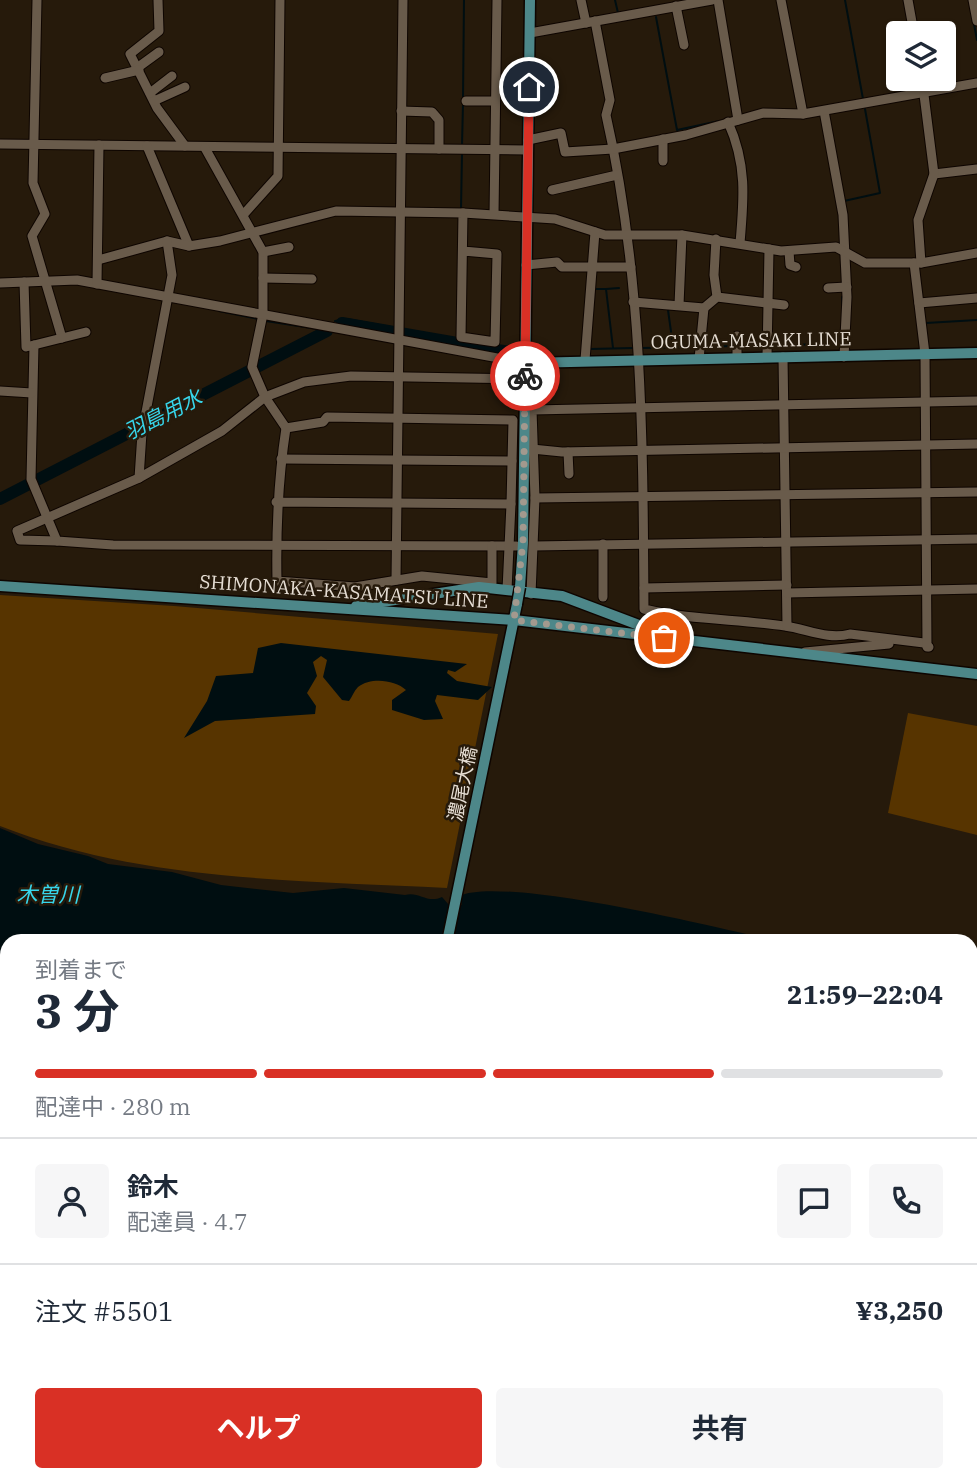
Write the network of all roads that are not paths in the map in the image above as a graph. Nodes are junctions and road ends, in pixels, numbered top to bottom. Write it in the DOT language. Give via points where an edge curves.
graph roads {
  1 [pos="37,0"];
  2 [pos="158,0"];
  3 [pos="280,0"];
  4 [pos="402,0"];
  5 [pos="497,0"];
  6 [pos="530,0"];
  7 [pos="581,0"];
  8 [pos="712,0"];
  9 [pos="718,0"];
  10 [pos="781,0"];
  11 [pos="908,0"];
  12 [pos="973,0"];
  13 [pos="659,5"];
  14 [pos="676,6"];
  15 [pos="912,21"];
  16 [pos="977,21"];
  17 [pos="590,22"];
  18 [pos="530,33"];
  19 [pos="684,45"];
  20 [pos="159,52"];
  21 [pos="138,69"];
  22 [pos="172,76"];
  23 [pos="105,78"];
  24 [pos="977,83"];
  25 [pos="185,87"];
  26 [pos="924,92"];
  27 [pos="152,97"];
  28 [pos="466,101"];
  29 [pos="495,101"];
  30 [pos="401,111"];
  31 [pos="824,111"];
  32 [pos="803,114"];
  33 [pos="733,121"];
  34 [pos="663,139"];
  35 [pos="0,144"];
  36 [pos="35,144"];
  37 [pos="99,145"];
  38 [pos="528,145"];
  39 [pos="147,146"];
  40 [pos="185,146"];
  41 [pos="205,148"];
  42 [pos="278,148"];
  43 [pos="401,149"];
  44 [pos="439,149"];
  45 [pos="613,149"];
  46 [pos="495,150"];
  47 [pos="663,161"];
  48 [pos="977,169"];
  49 [pos="934,174"];
  50 [pos="617,175"];
  51 [pos="551,190"];
  52 [pos="399,211"];
  53 [pos="463,213"];
  54 [pos="244,214"];
  55 [pos="494,214"];
  56 [pos="527,218"];
  57 [pos="595,232"];
  58 [pos="253,233"];
  59 [pos="626,235"];
  60 [pos="681,236"];
  61 [pos="716,239"];
  62 [pos="167,241"];
  63 [pos="740,243"];
  64 [pos="189,246"];
  65 [pos="289,247"];
  66 [pos="769,249"];
  67 [pos="845,250"];
  68 [pos="463,251"];
  69 [pos="789,251"];
  70 [pos="263,252"];
  71 [pos="977,253"];
  72 [pos="98,260"];
  73 [pos="918,263"];
  74 [pos="526,265"];
  75 [pos="594,267"];
  76 [pos="631,267"];
  77 [pos="796,267"];
  78 [pos="263,278"];
  79 [pos="312,279"];
  80 [pos="46,280"];
  81 [pos="24,282"];
  82 [pos="0,283"];
  83 [pos="97,284"];
  84 [pos="847,287"];
  85 [pos="828,288"];
  86 [pos="168,297"];
  87 [pos="717,297"];
  88 [pos="977,298"];
  89 [pos="633,302"];
  90 [pos="769,302"];
  91 [pos="919,303"];
  92 [pos="784,304"];
  93 [pos="680,305"];
  94 [pos="704,308"];
  95 [pos="263,314"];
  96 [pos="86,332"];
  97 [pos="399,334"];
  98 [pos="737,336"];
  99 [pos="62,338"];
  100 [pos="495,344"];
  101 [pos="34,345"];
  102 [pos="977,353"];
  103 [pos="925,354"];
  104 [pos="494,357"];
  105 [pos="768,357"];
  106 [pos="783,357"];
  107 [pos="844,357"];
  108 [pos="737,358"];
  109 [pos="639,359"];
  110 [pos="699,359"];
  111 [pos="585,360"];
  112 [pos="525,363"];
  113 [pos="398,377"];
  114 [pos="525,379"];
  115 [pos="0,391"];
  116 [pos="32,393"];
  117 [pos="265,397"];
  118 [pos="977,401"];
  119 [pos="925,402"];
  120 [pos="784,405"];
  121 [pos="640,408"];
  122 [pos="529,409"];
  123 [pos="398,418"];
  124 [pos="513,420"];
  125 [pos="286,428"];
  126 [pos="977,444"];
  127 [pos="926,445"];
  128 [pos="785,448"];
  129 [pos="532,449"];
  130 [pos="641,451"];
  131 [pos="568,452"];
  132 [pos="281,459"];
  133 [pos="396,459"];
  134 [pos="512,461"];
  135 [pos="569,474"];
  136 [pos="139,478"];
  137 [pos="927,492"];
  138 [pos="977,492"];
  139 [pos="785,495"];
  140 [pos="535,498"];
  141 [pos="642,498"];
  142 [pos="276,502"];
  143 [pos="395,503"];
  144 [pos="510,504"];
  145 [pos="47,518"];
  146 [pos="977,538"];
  147 [pos="928,540"];
  148 [pos="57,541"];
  149 [pos="786,543"];
  150 [pos="276,544"];
  151 [pos="603,544"];
  152 [pos="643,544"];
  153 [pos="395,545"];
  154 [pos="492,546"];
  155 [pos="512,546"];
  156 [pos="534,546"];
  157 [pos="396,580"];
  158 [pos="0,586"];
  159 [pos="644,588"];
  160 [pos="787,589"];
  161 [pos="977,589"];
  162 [pos="507,590"];
  163 [pos="928,590"];
  164 [pos="531,594"];
  165 [pos="603,597"];
  166 [pos="336,610"];
  167 [pos="514,620"];
  168 [pos="787,626"];
  169 [pos="687,640"];
  170 [pos="929,647"];
  171 [pos="793,654"];
  172 [pos="977,674"];
  173 [pos="449,934"];
  1 -- 36 [label="street"];
  2 -- 21 [label="street" via="159,31 130,54"];
  3 -- 42 [label="street"];
  4 -- 30 [label="street"];
  5 -- 29 [label="street"];
  6 -- 18 [label="main road, 濃尾大橋"];
  7 -- 17 [label="street"];
  8 -- 14 [label="street"];
  9 -- 33 [label="street"];
  10 -- 32 [label="street"];
  11 -- 15 [label="street"];
  12 -- 16 [label="street"];
  13 -- 14 [label="street"];
  13 -- 17 [label="street"];
  14 -- 19 [label="street"];
  17 -- 18 [label="street"];
  17 -- 45 [label="street" via="610,100 606,115"];
  18 -- 38 [label="main road, 濃尾大橋"];
  20 -- 21 [label="street"];
  21 -- 23 [label="street"];
  21 -- 27 [label="street"];
  22 -- 27 [label="street"];
  24 -- 26 [label="street"];
  25 -- 27 [label="street"];
  26 -- 31 [label="street"];
  26 -- 49 [label="street"];
  27 -- 40 [label="street"];
  28 -- 29 [label="street"];
  29 -- 46 [label="street"];
  30 -- 43 [label="street"];
  30 -- 44 [label="street" via="432,112 439,120"];
  31 -- 32 [label="street"];
  31 -- 67 [label="street"];
  32 -- 33 [label="street" via="763,113"];
  33 -- 34 [label="street"];
  33 -- 63 [label="street" via="744,193"];
  34 -- 45 [label="street"];
  34 -- 47 [label="street"];
  35 -- 36 [label="street"];
  36 -- 37 [label="street"];
  36 -- 80 [label="street" via="33,183 45,214 32,236"];
  37 -- 39 [label="street"];
  37 -- 72 [label="street"];
  38 -- 45 [label="street" via="561,133 565,152"];
  38 -- 46 [label="street"];
  38 -- 56 [label="main road, 濃尾大橋"];
  39 -- 40 [label="street"];
  39 -- 64 [label="street"];
  40 -- 41 [label="street"];
  41 -- 42 [label="street"];
  41 -- 54 [label="street"];
  42 -- 43 [label="street"];
  42 -- 54 [label="street" via="278,176"];
  43 -- 44 [label="street"];
  43 -- 52 [label="street"];
  44 -- 46 [label="street"];
  45 -- 50 [label="street"];
  46 -- 55 [label="street"];
  48 -- 49 [label="street"];
  49 -- 73 [label="street" via="918,220"];
  50 -- 51 [label="street"];
  50 -- 59 [label="street"];
  52 -- 53 [label="street"];
  52 -- 58 [label="street" via="336,211"];
  52 -- 97 [label="street"];
  53 -- 55 [label="street"];
  53 -- 68 [label="street"];
  54 -- 58 [label="street"];
  55 -- 56 [label="street"];
  56 -- 57 [label="street" via="555,219"];
  56 -- 74 [label="main road, 濃尾大橋"];
  57 -- 59 [label="street"];
  57 -- 75 [label="street"];
  58 -- 64 [label="street"];
  58 -- 70 [label="street"];
  59 -- 60 [label="street"];
  59 -- 76 [label="street"];
  60 -- 61 [label="street"];
  60 -- 93 [label="street"];
  61 -- 63 [label="street"];
  61 -- 87 [label="street"];
  62 -- 64 [label="street"];
  62 -- 72 [label="street"];
  62 -- 86 [label="street" via="173,275"];
  63 -- 66 [label="street"];
  65 -- 70 [label="street"];
  66 -- 69 [label="street"];
  66 -- 90 [label="street"];
  67 -- 69 [label="street"];
  67 -- 73 [label="street" via="865,262"];
  67 -- 84 [label="street"];
  68 -- 100 [label="street" via="461,337"];
  68 -- 100 [label="street" via="497,254"];
  69 -- 77 [label="street" via="790,265"];
  70 -- 78 [label="street"];
  71 -- 73 [label="street"];
  72 -- 83 [label="street"];
  73 -- 91 [label="street"];
  74 -- 75 [label="street" via="557,262 562,267"];
  74 -- 112 [label="main road, 濃尾大橋"];
  75 -- 76 [label="street"];
  75 -- 111 [label="street"];
  76 -- 89 [label="street"];
  78 -- 79 [label="street"];
  78 -- 95 [label="street"];
  80 -- 81 [label="street"];
  80 -- 83 [label="street"];
  80 -- 99 [label="street"];
  81 -- 82 [label="street"];
  81 -- 101 [label="street" via="26,347"];
  83 -- 86 [label="street"];
  84 -- 85 [label="street"];
  84 -- 107 [label="street"];
  86 -- 95 [label="street"];
  86 -- 136 [label="street" via="142,433"];
  87 -- 90 [label="street" via="742,304"];
  87 -- 94 [label="street"];
  88 -- 91 [label="street"];
  89 -- 93 [label="street"];
  89 -- 109 [label="street"];
  90 -- 92 [label="street"];
  90 -- 105 [label="street"];
  91 -- 103 [label="street"];
  93 -- 94 [label="street"];
  94 -- 110 [label="street"];
  95 -- 97 [label="street"];
  95 -- 117 [label="street" via="253,372"];
  96 -- 99 [label="street"];
  97 -- 104 [label="street"];
  97 -- 113 [label="street"];
  98 -- 108 [label="street"];
  99 -- 101 [label="street"];
  100 -- 104 [label="street"];
  101 -- 116 [label="street"];
  102 -- 103 [label="main road, OGUMA-MASAKI LINE"];
  103 -- 107 [label="main road, OGUMA-MASAKI LINE"];
  103 -- 119 [label="street"];
  104 -- 112 [label="street"];
  105 -- 106 [label="main road, OGUMA-MASAKI LINE"];
  105 -- 108 [label="main road, OGUMA-MASAKI LINE"];
  106 -- 107 [label="main road, OGUMA-MASAKI LINE"];
  106 -- 120 [label="street"];
  108 -- 110 [label="main road, OGUMA-MASAKI LINE"];
  109 -- 110 [label="main road, OGUMA-MASAKI LINE"];
  109 -- 111 [label="main road, OGUMA-MASAKI LINE"];
  109 -- 121 [label="street"];
  111 -- 112 [label="main road, OGUMA-MASAKI LINE"];
  112 -- 114 [label="main road, 濃尾大橋"];
  113 -- 114 [label="street"];
  113 -- 117 [label="street" via="324,378"];
  113 -- 123 [label="street"];
  114 -- 122 [label="main road, 濃尾大橋"];
  115 -- 116 [label="street"];
  116 -- 145 [label="street" via="33,483"];
  117 -- 125 [label="street"];
  117 -- 136 [label="street" via="222,431"];
  118 -- 119 [label="street"];
  119 -- 120 [label="street"];
  119 -- 127 [label="street"];
  120 -- 121 [label="street"];
  120 -- 128 [label="street"];
  121 -- 122 [label="street"];
  121 -- 130 [label="street"];
  122 -- 124 [label="street" via="515,412"];
  122 -- 129 [label="street"];
  122 -- 167 [label="main road, 濃尾大橋, bridge" via="520,587"];
  123 -- 124 [label="street"];
  123 -- 125 [label="street" via="327,417 323,422"];
  123 -- 133 [label="street"];
  124 -- 134 [label="street"];
  125 -- 132 [label="street"];
  126 -- 127 [label="street"];
  127 -- 128 [label="street"];
  127 -- 137 [label="street"];
  128 -- 130 [label="street"];
  128 -- 139 [label="street"];
  129 -- 131 [label="street"];
  129 -- 140 [label="street"];
  130 -- 131 [label="street"];
  130 -- 141 [label="street"];
  131 -- 135 [label="street"];
  132 -- 133 [label="street"];
  132 -- 142 [label="street"];
  133 -- 134 [label="street"];
  133 -- 143 [label="street"];
  134 -- 144 [label="street"];
  136 -- 145 [label="street"];
  137 -- 138 [label="street"];
  137 -- 139 [label="street"];
  137 -- 147 [label="street"];
  139 -- 141 [label="street"];
  139 -- 149 [label="street"];
  140 -- 141 [label="street"];
  140 -- 156 [label="street"];
  141 -- 152 [label="street"];
  142 -- 143 [label="street"];
  142 -- 150 [label="street"];
  143 -- 144 [label="street"];
  143 -- 153 [label="street"];
  144 -- 155 [label="street"];
  145 -- 148 [label="street"];
  145 -- 148 [label="street" via="17,531 20,540"];
  146 -- 147 [label="street"];
  147 -- 149 [label="street"];
  147 -- 163 [label="street"];
  148 -- 150 [label="street"];
  149 -- 152 [label="street"];
  149 -- 160 [label="street"];
  150 -- 153 [label="street"];
  150 -- 157 [label="street" via="277,581 355,587"];
  151 -- 152 [label="street"];
  151 -- 156 [label="street"];
  151 -- 165 [label="street"];
  152 -- 159 [label="street"];
  153 -- 154 [label="street"];
  153 -- 157 [label="street"];
  154 -- 155 [label="street"];
  154 -- 157 [label="street" via="492,583 422,576"];
  155 -- 162 [label="street"];
  156 -- 164 [label="street"];
  158 -- 166 [label="main road, SHIMONAKA-KASAMATSU LINE"];
  159 -- 160 [label="street"];
  159 -- 168 [label="street" via="644,609"];
  160 -- 163 [label="street"];
  160 -- 168 [label="street"];
  161 -- 163 [label="street"];
  162 -- 164 [label="main road"];
  162 -- 166 [label="main road" via="479,587"];
  163 -- 170 [label="street"];
  164 -- 169 [label="main road" via="582,602"];
  166 -- 167 [label="main road, SHIMONAKA-KASAMATSU LINE"];
  167 -- 169 [label="main road, SHIMONAKA-KASAMATSU LINE"];
  167 -- 173 [label="main road, 濃尾大橋"];
  168 -- 170 [label="street"];
  169 -- 171 [label="main road, SHIMONAKA-KASAMATSU LINE"];
  170 -- 171 [label="street" via="873,643"];
  171 -- 172 [label="main road, SHIMONAKA-KASAMATSU LINE"];
}
